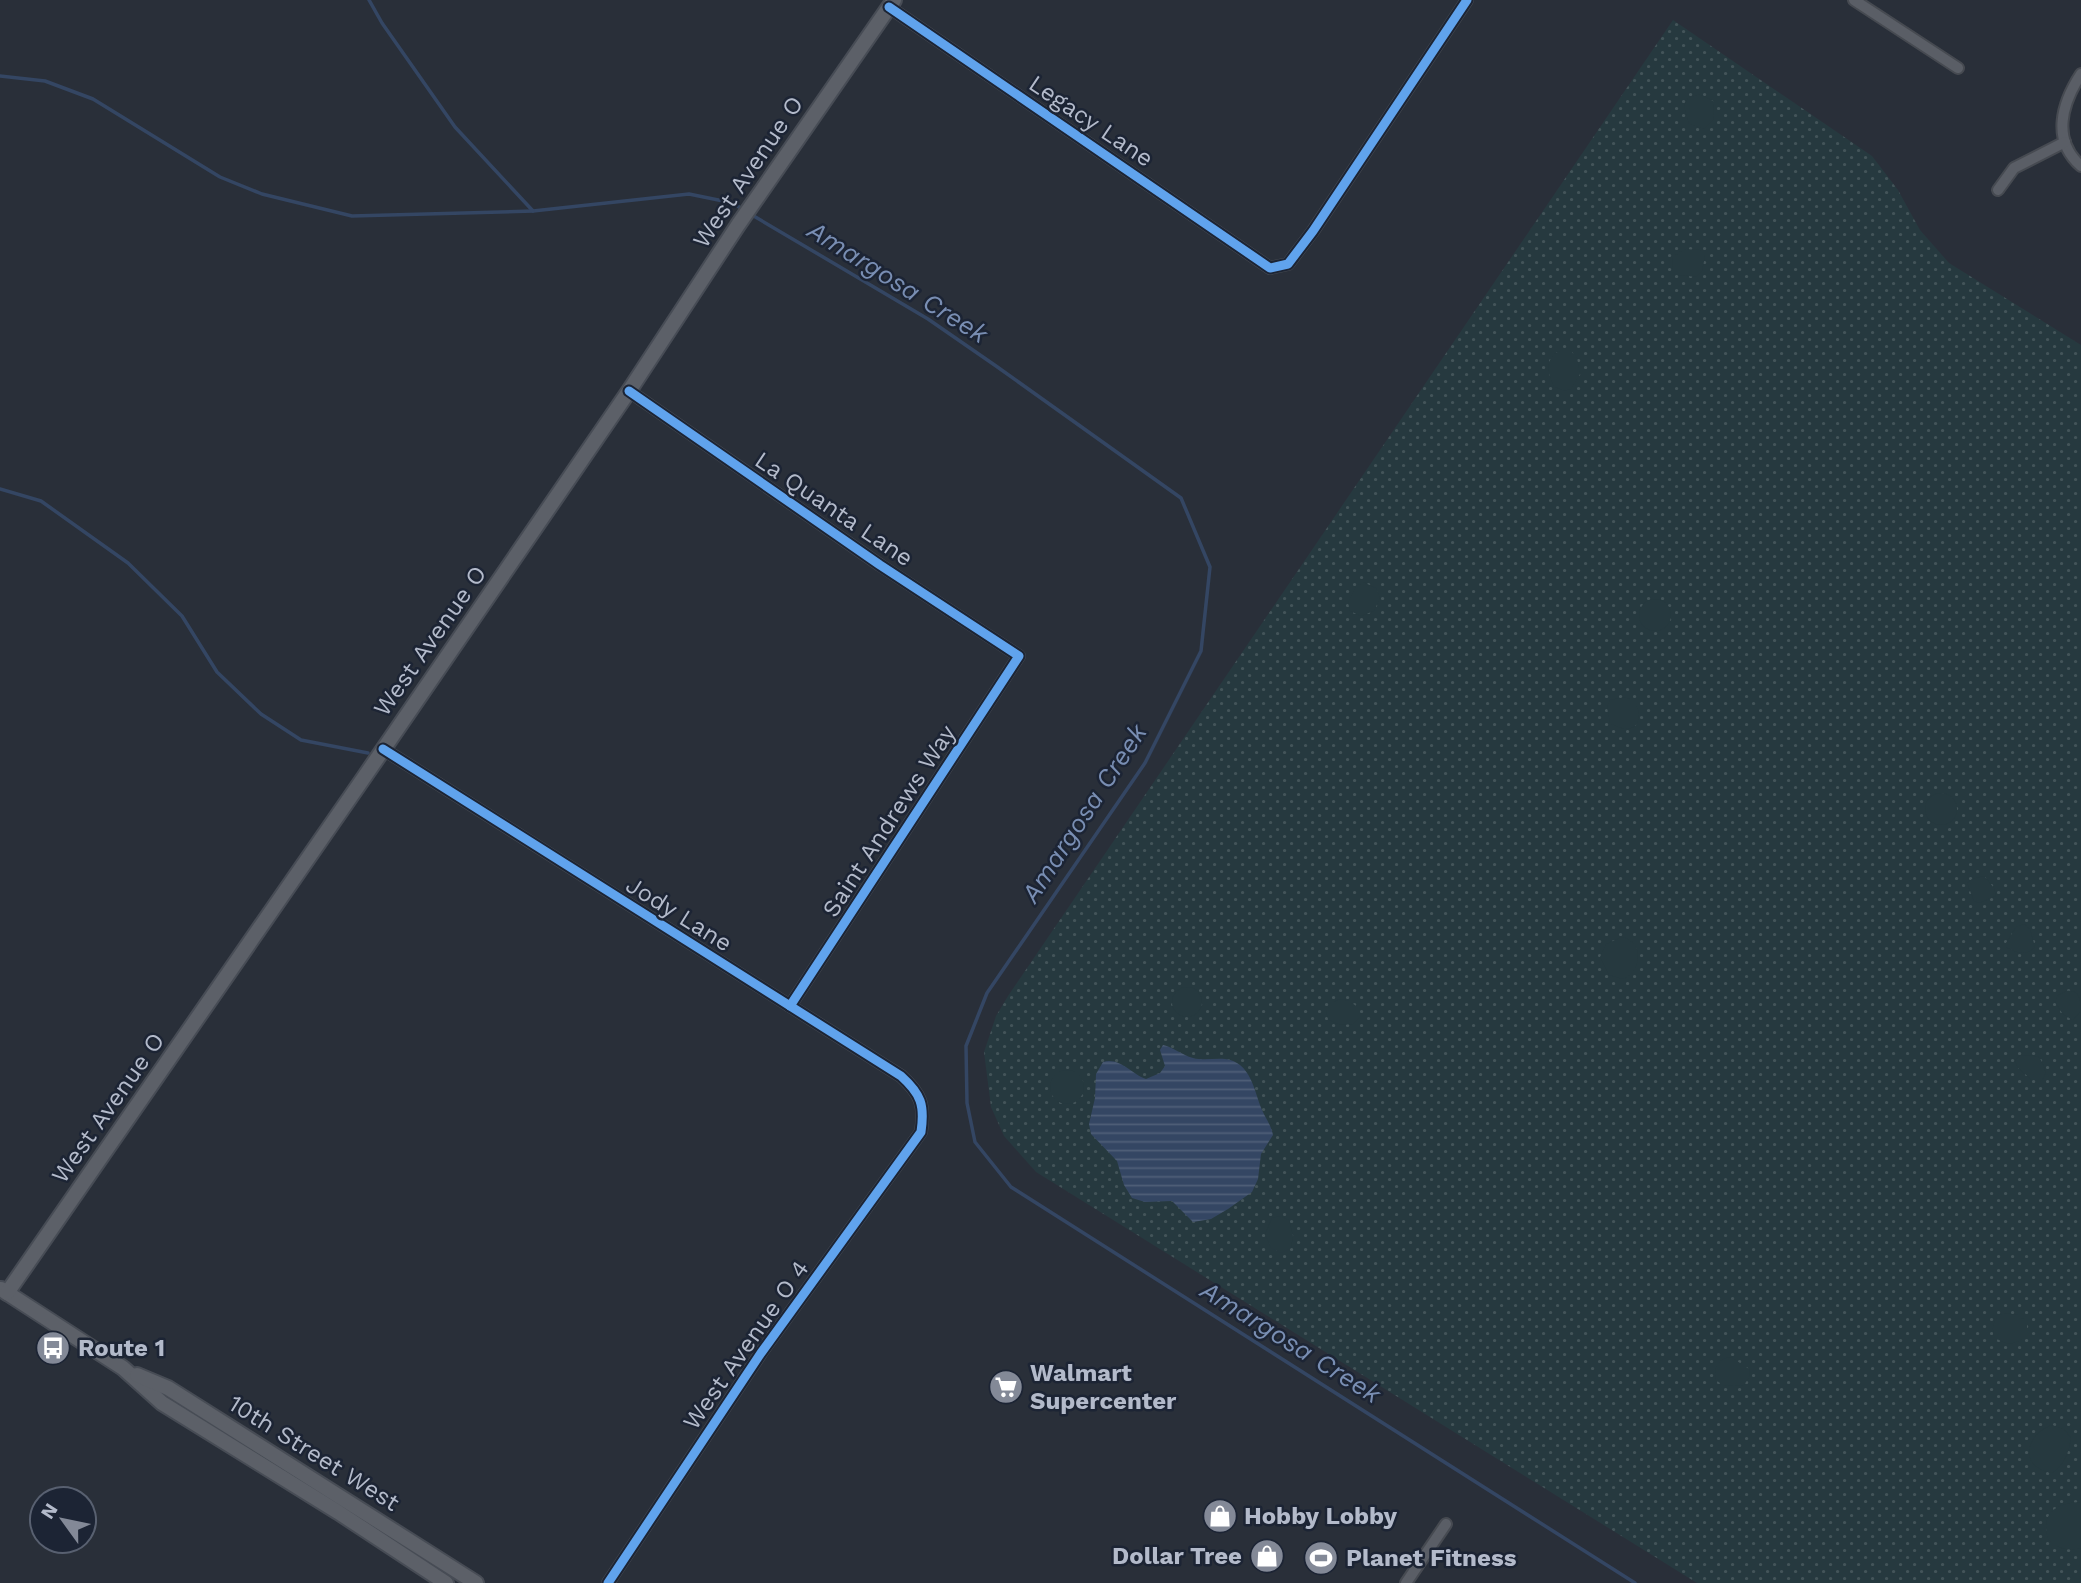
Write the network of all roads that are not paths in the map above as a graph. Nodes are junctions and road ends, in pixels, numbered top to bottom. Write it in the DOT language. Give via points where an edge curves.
graph roads {
  1 [pos="1467,0"];
  2 [pos="1854,0"];
  3 [pos="892,3"];
  4 [pos="1958,68"];
  5 [pos="2081,74"];
  6 [pos="2065,142"];
  7 [pos="2081,166"];
  8 [pos="1998,190"];
  9 [pos="629,391"];
  10 [pos="1019,656"];
  11 [pos="383,749"];
  12 [pos="789,1006"];
  13 [pos="920,1132"];
  14 [pos="2,1296"];
  15 [pos="123,1368"];
  16 [pos="1446,1524"];
  17 [pos="446,1583"];
  18 [pos="476,1583"];
  19 [pos="608,1583"];
  20 [pos="1406,1583"];
  1 -- 3 [label="street, Legacy Lane" via="1313,231 1288,264 1270,268"];
  2 -- 4 [label="street"];
  3 -- 9 [label="main road, West Avenue O"];
  5 -- 6 [label="street" via="2063,108"];
  6 -- 7 [label="street"];
  6 -- 8 [label="street" via="2014,168"];
  9 -- 10 [label="street, La Quanta Lane"];
  9 -- 11 [label="main road, West Avenue O"];
  10 -- 12 [label="street, Saint Andrews Way"];
  11 -- 12 [label="street, Jody Lane"];
  11 -- 14 [label="main road, West Avenue O"];
  12 -- 13 [label="street, Jody Lane" via="914,1088 922,1104"];
  13 -- 19 [label="street, West Avenue O 4" via="761,1353"];
  14 -- 15 [label="main road, 10th Street West"];
  15 -- 17 [label="main road, 10th Street West" via="162,1403"];
  15 -- 18 [label="main road, 10th Street West" via="168,1388"];
  16 -- 20 [label="street"];
}
